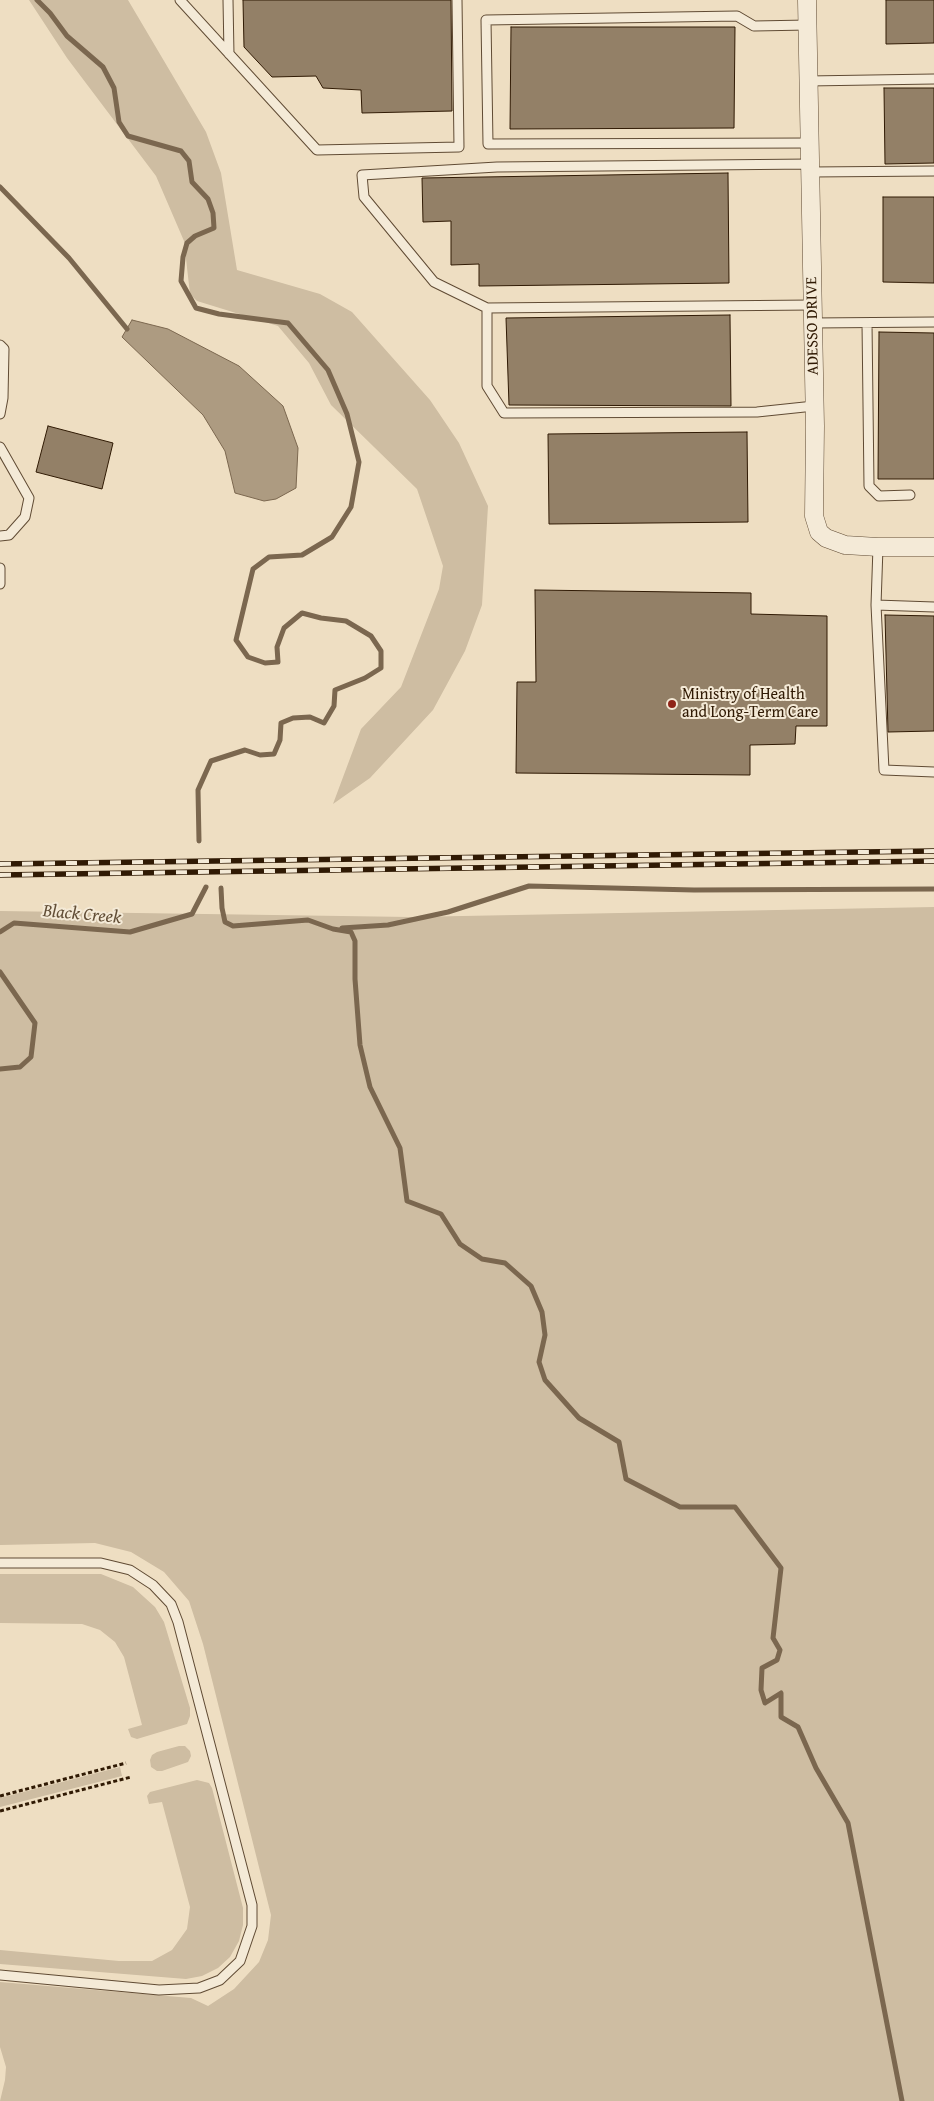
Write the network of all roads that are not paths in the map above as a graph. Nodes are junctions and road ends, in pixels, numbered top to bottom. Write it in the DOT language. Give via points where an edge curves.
graph roads {
  1 [pos="180,0"];
  2 [pos="228,0"];
  3 [pos="457,0"];
  4 [pos="807,0"];
  5 [pos="808,25"];
  6 [pos="229,54"];
  7 [pos="934,79"];
  8 [pos="808,81"];
  9 [pos="811,143"];
  10 [pos="811,168"];
  11 [pos="934,172"];
  12 [pos="812,305"];
  13 [pos="488,308"];
  14 [pos="934,322"];
  15 [pos="813,323"];
  16 [pos="867,323"];
  17 [pos="0,345"];
  18 [pos="814,406"];
  19 [pos="0,414"];
  20 [pos="0,447"];
  21 [pos="910,495"];
  22 [pos="0,536"];
  23 [pos="878,547"];
  24 [pos="934,547"];
  25 [pos="0,568"];
  26 [pos="0,584"];
  27 [pos="876,605"];
  28 [pos="934,607"];
  29 [pos="934,772"];
  30 [pos="0,1563"];
  31 [pos="0,1975"];
  1 -- 6 [label="lane"];
  2 -- 6 [label="lane"];
  3 -- 6 [label="lane" via="459,147 317,150"];
  4 -- 5 [label="street, ADESSO DRIVE"];
  5 -- 8 [label="street, ADESSO DRIVE"];
  5 -- 9 [label="lane" via="754,26 737,16 486,20 488,144"];
  7 -- 8 [label="lane"];
  8 -- 9 [label="street, ADESSO DRIVE"];
  9 -- 10 [label="street, ADESSO DRIVE"];
  10 -- 11 [label="lane"];
  10 -- 12 [label="street, ADESSO DRIVE"];
  10 -- 13 [label="lane" via="497,167 362,175 364,197 434,282"];
  12 -- 13 [label="lane"];
  12 -- 15 [label="street, ADESSO DRIVE"];
  13 -- 18 [label="lane" via="487,386 504,413 757,412"];
  14 -- 16 [label="lane"];
  15 -- 16 [label="lane"];
  15 -- 18 [label="street, ADESSO DRIVE"];
  16 -- 21 [label="lane" via="870,486 879,496"];
  17 -- 19 [label="lane" via="4,349 4,359"];
  18 -- 23 [label="street, ADESSO DRIVE" via="814,516 819,532 845,545"];
  20 -- 22 [label="lane" via="29,498 25,517 9,535"];
  23 -- 24 [label="street, ADESSO DRIVE"];
  23 -- 27 [label="lane"];
  25 -- 26 [label="lane"];
  27 -- 28 [label="lane"];
  27 -- 29 [label="lane" via="884,770"];
  30 -- 31 [label="lane" via="101,1563 130,1570 153,1585 171,1604 252,1905 252,1926 247,1946 235,1966 220,1980 199,1988 159,1990"];
}
